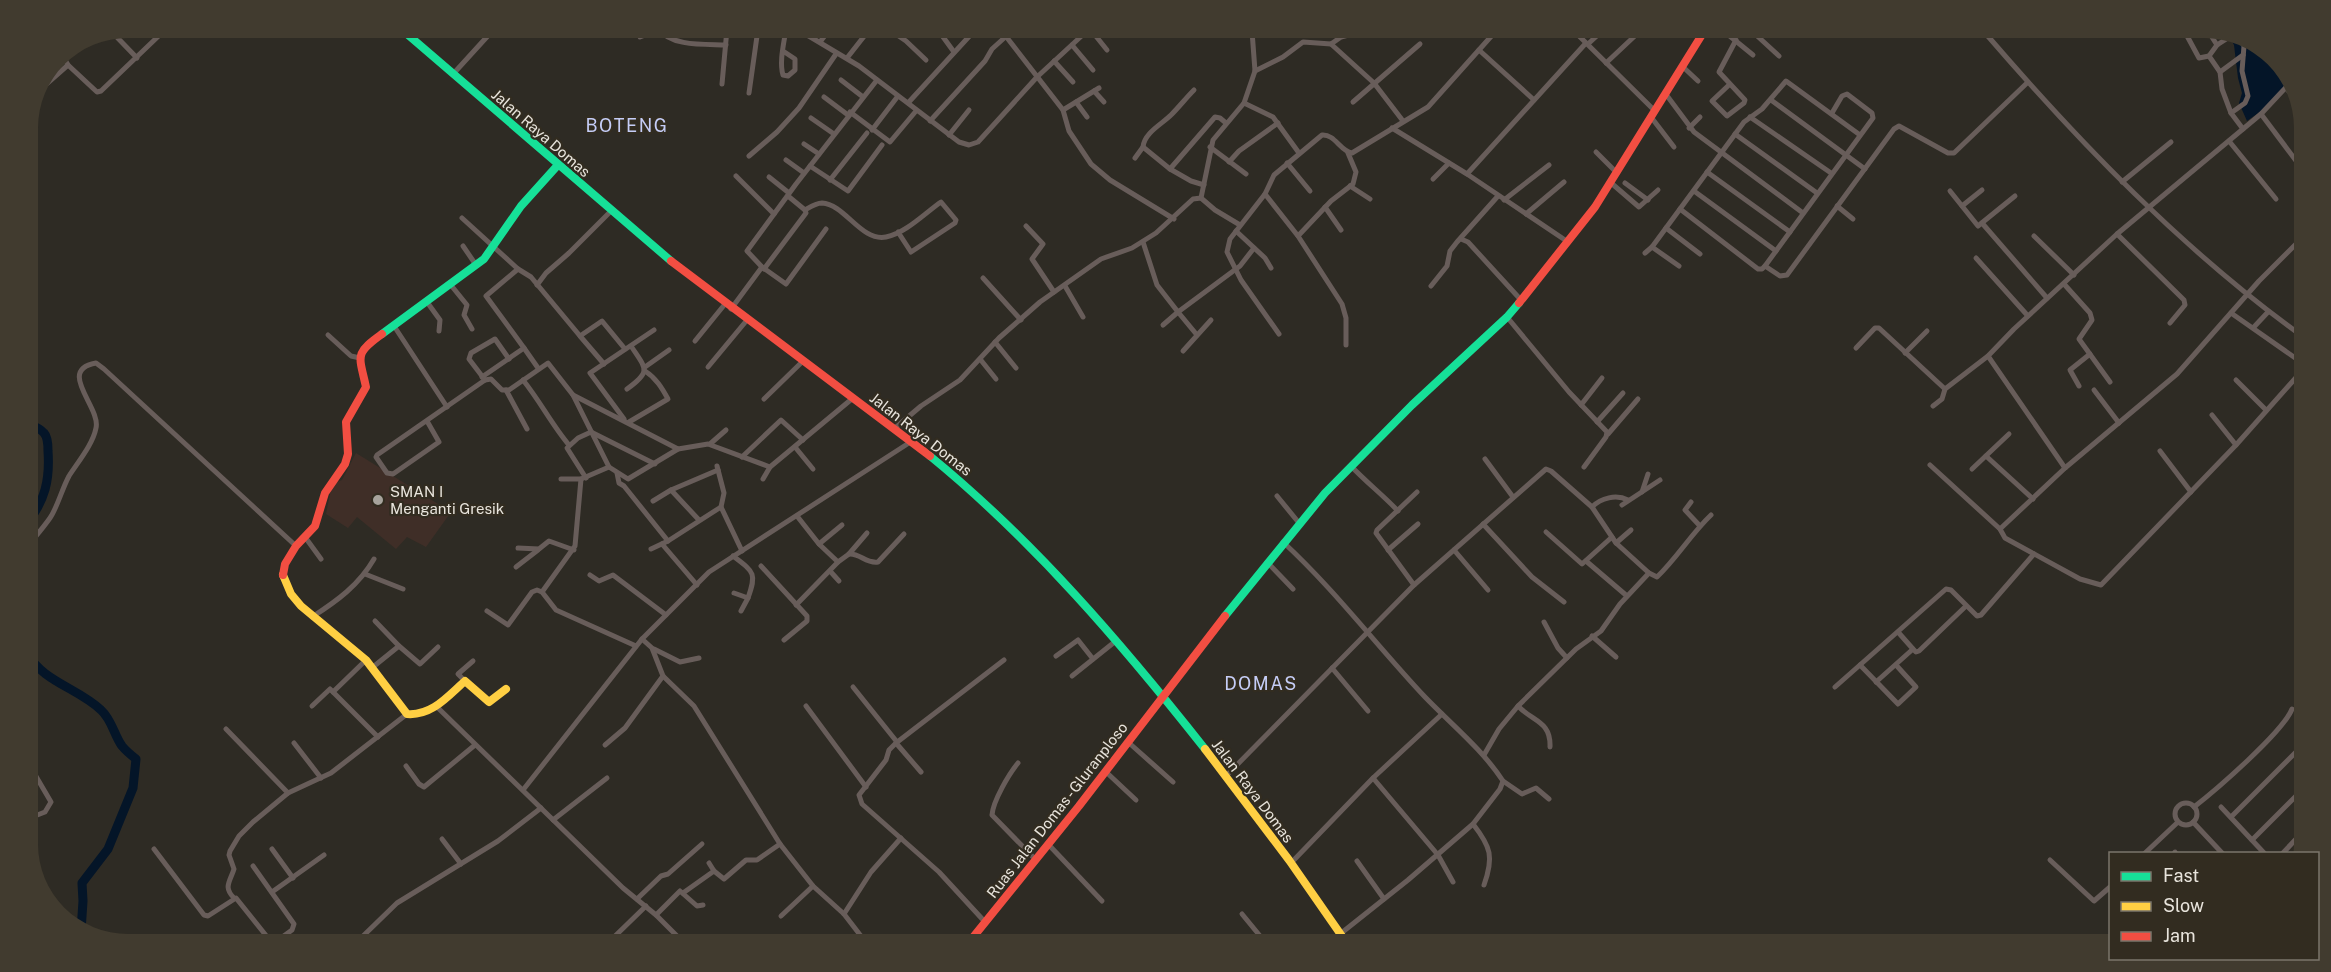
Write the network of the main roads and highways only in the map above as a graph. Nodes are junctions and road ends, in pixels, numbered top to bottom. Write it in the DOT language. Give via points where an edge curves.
graph roads {
  1 [pos="412,38"];
  2 [pos="1700,38"];
  3 [pos="557,166"];
  4 [pos="506,689"];
  5 [pos="1163,694"];
  6 [pos="976,934"];
  7 [pos="1340,934"];
  1 -- 3 [label="main road, Jalan Raya Domas"];
  2 -- 5 [label="main road, Ruas Jalan Domas - Gluranploso" via="1610,183 1521,300 1351,466 1299,523"];
  3 -- 4 [label="main road" via="526,199 495,247 476,265 365,346 360,358 366,387 346,422 347,459 325,493 319,517 296,546 283,574 291,594 374,667 408,714 416,715 436,706 465,681 489,702"];
  3 -- 5 [label="main road, Jalan Raya Domas" via="728,306 912,441 997,515"];
  5 -- 6 [label="main road, Ruas Jalan Domas - Gluranploso"];
  5 -- 7 [label="main road, Jalan Raya Domas"];
}
